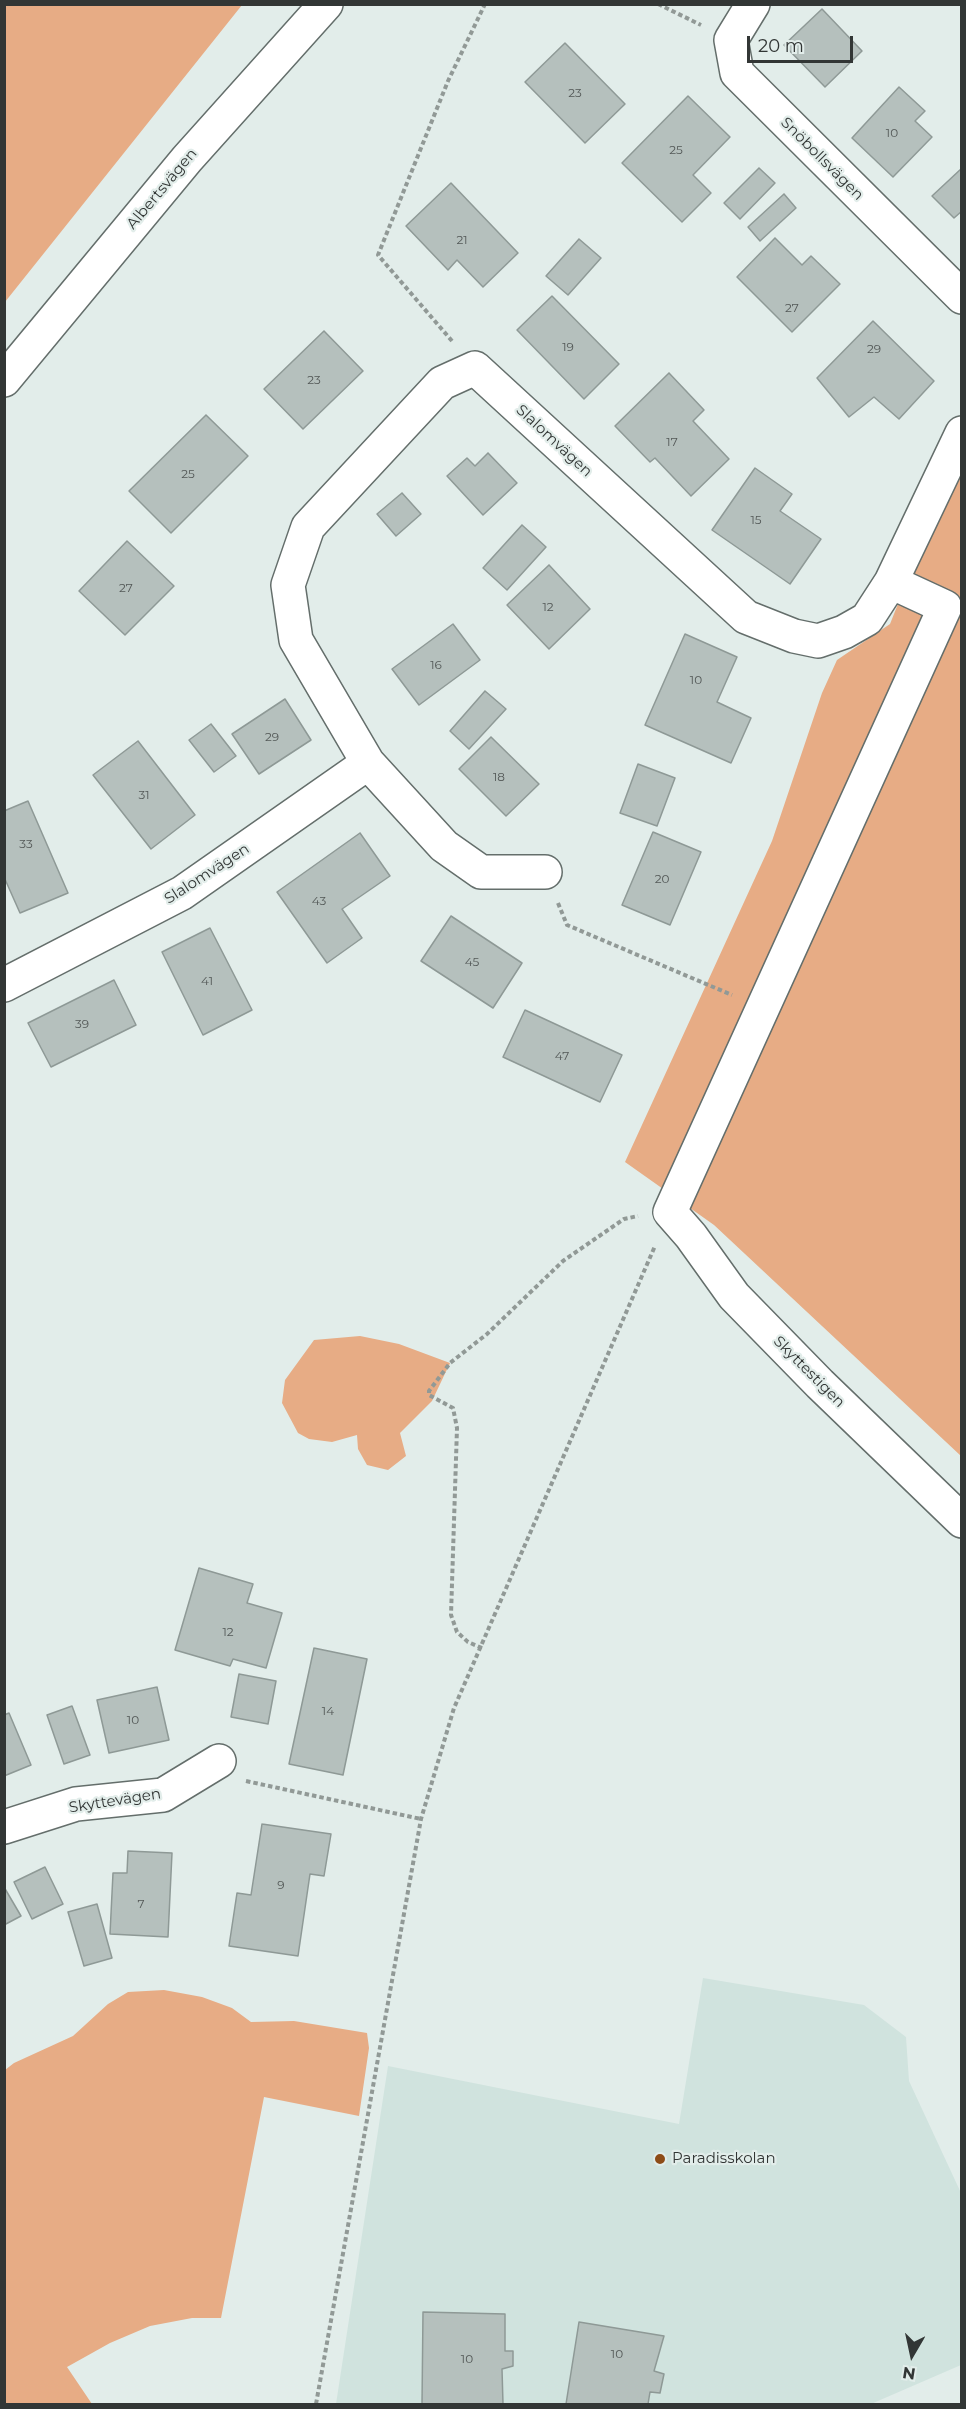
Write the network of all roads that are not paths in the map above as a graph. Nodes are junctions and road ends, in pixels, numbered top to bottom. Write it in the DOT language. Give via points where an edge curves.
graph roads {
  1 [pos="326,4"];
  2 [pos="753,4"];
  3 [pos="962,297"];
  4 [pos="4,380"];
  5 [pos="962,433"];
  6 [pos="891,582"];
  7 [pos="368,763"];
  8 [pos="545,872"];
  9 [pos="4,985"];
  10 [pos="962,1521"];
  11 [pos="219,1761"];
  12 [pos="4,1827"];
  1 -- 4 [label="street, Albertsvägen" via="187,159"];
  2 -- 3 [label="street, Snöbollsvägen" via="731,40 737,73"];
  5 -- 6 [label="street, Slalomvägen"];
  6 -- 7 [label="street, Slalomvägen" via="867,619 818,641 746,617 475,368 442,383 308,527 288,585 296,640"];
  6 -- 10 [label="street, Skyttestigen" via="945,607 670,1212 734,1296"];
  7 -- 8 [label="street" via="444,846 481,872"];
  7 -- 9 [label="street, Slalomvägen" via="182,893"];
  11 -- 12 [label="street, Skyttevägen" via="163,1796 76,1804"];
}
